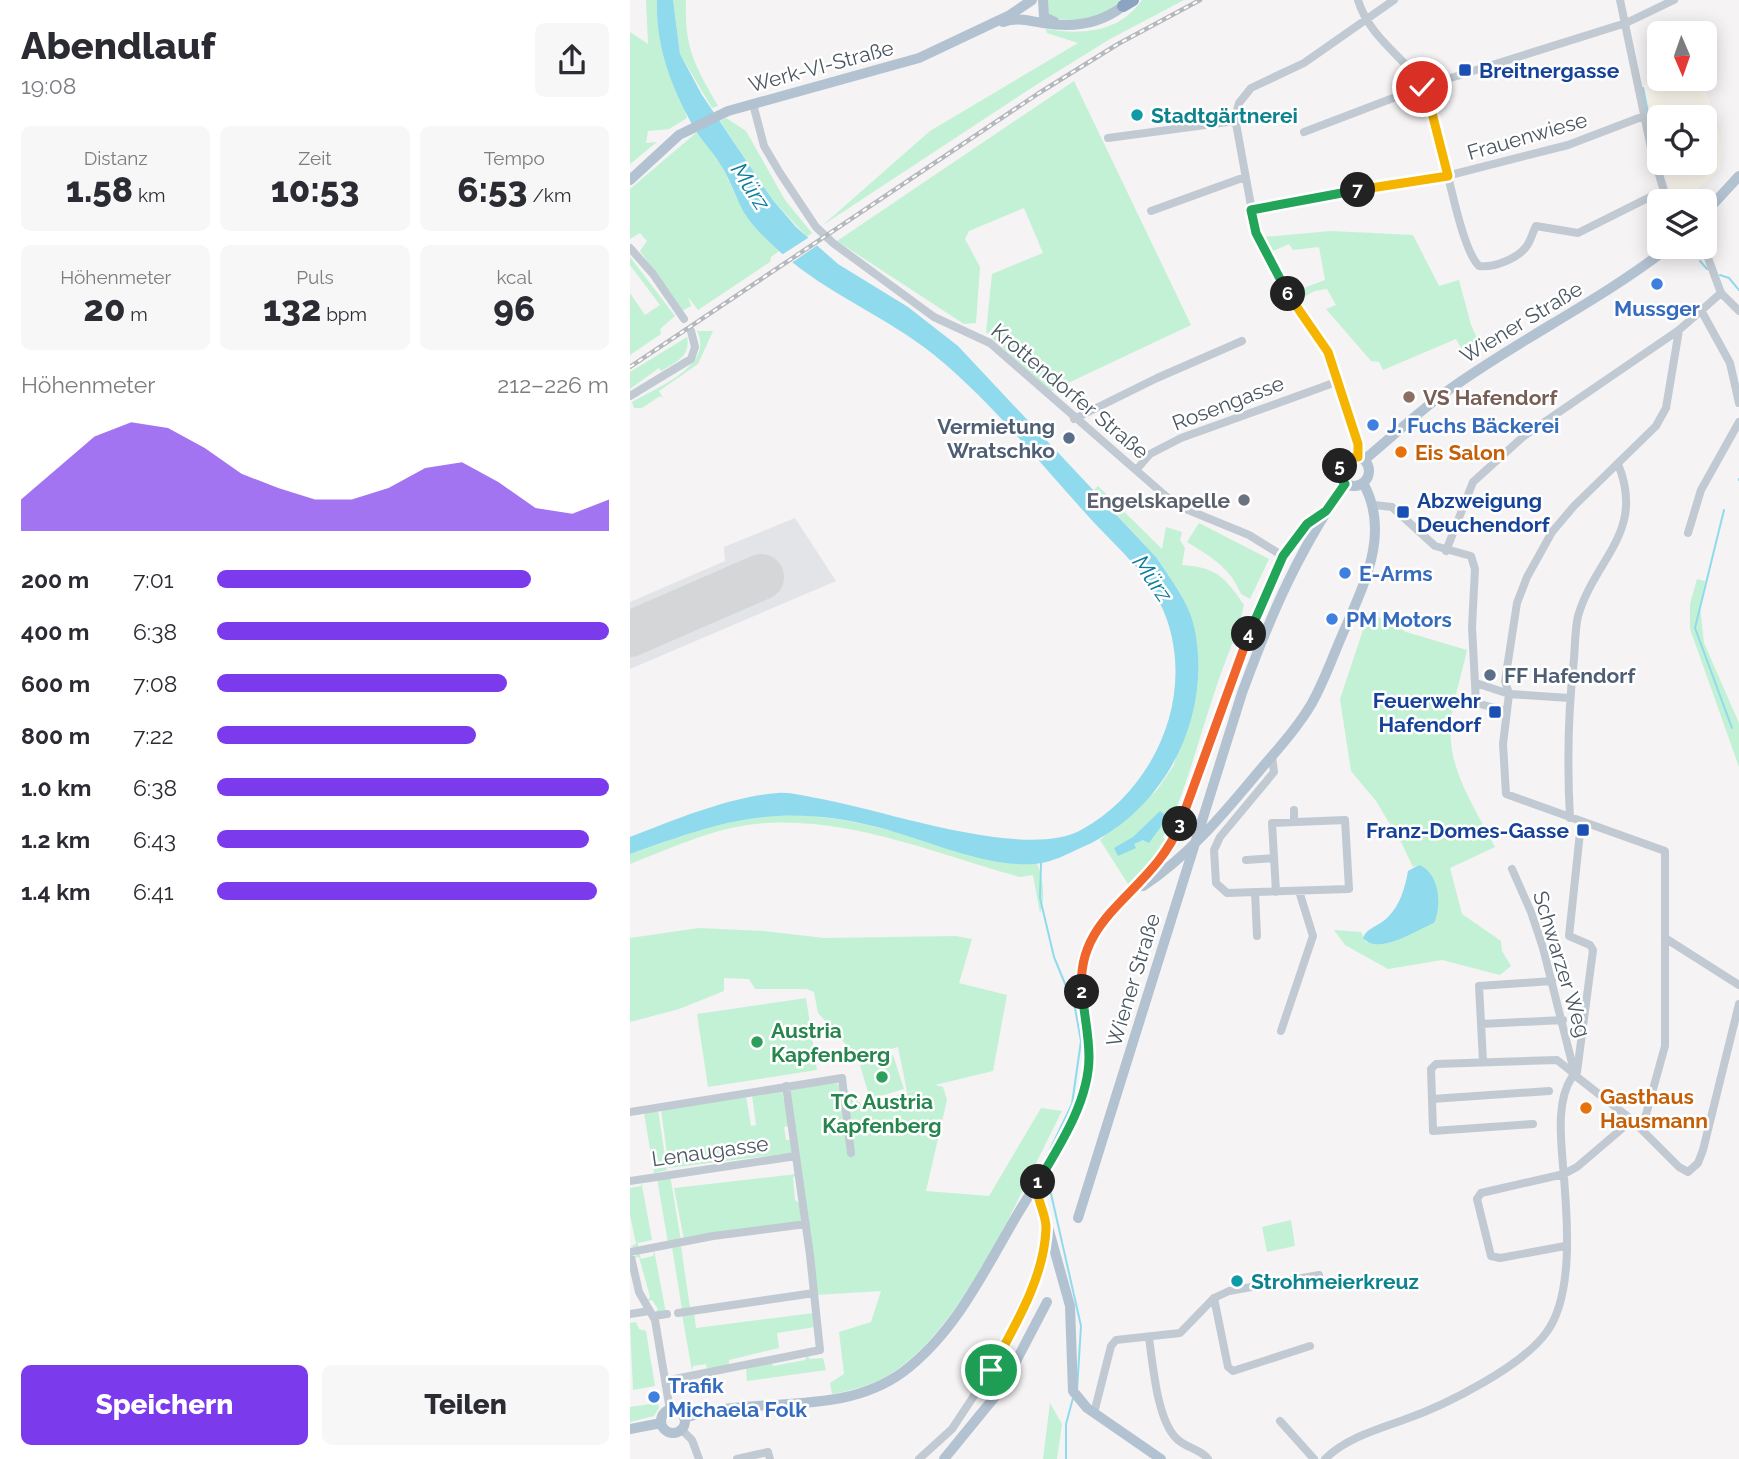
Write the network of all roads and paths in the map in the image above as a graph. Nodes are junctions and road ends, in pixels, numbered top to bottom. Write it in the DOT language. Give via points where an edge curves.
graph roads {
  1 [pos="1043,0"];
  2 [pos="1358,0"];
  3 [pos="1394,0"];
  4 [pos="1620,0"];
  5 [pos="1674,0"];
  6 [pos="1029,2"];
  7 [pos="1127,2"];
  8 [pos="1044,17"];
  9 [pos="1364,19"];
  10 [pos="1034,21"];
  11 [pos="1626,23"];
  12 [pos="1059,24"];
  13 [pos="986,27"];
  14 [pos="1422,87"];
  15 [pos="753,104"];
  16 [pos="1644,116"];
  17 [pos="1235,121"];
  18 [pos="1304,132"];
  19 [pos="1108,138"];
  20 [pos="1448,176"];
  21 [pos="1739,176"];
  22 [pos="1245,177"];
  23 [pos="630,180"];
  24 [pos="1662,189"];
  25 [pos="1647,198"];
  26 [pos="1717,200"];
  27 [pos="1251,210"];
  28 [pos="1150,211"];
  29 [pos="630,249"];
  30 [pos="1652,259"];
  31 [pos="1708,259"];
  32 [pos="1721,293"];
  33 [pos="1739,311"];
  34 [pos="1702,312"];
  35 [pos="684,319"];
  36 [pos="1679,330"];
  37 [pos="691,331"];
  38 [pos="1242,341"];
  39 [pos="1339,381"];
  40 [pos="630,396"];
  41 [pos="1739,403"];
  42 [pos="1074,419"];
  43 [pos="1739,422"];
  44 [pos="1361,459"];
  45 [pos="1618,464"];
  46 [pos="1137,469"];
  47 [pos="1363,483"];
  48 [pos="1345,484"];
  49 [pos="1374,506"];
  50 [pos="1326,511"];
  51 [pos="1688,533"];
  52 [pos="1446,551"];
  53 [pos="1283,556"];
  54 [pos="1476,683"];
  55 [pos="1510,694"];
  56 [pos="1569,698"];
  57 [pos="1507,712"];
  58 [pos="1272,756"];
  59 [pos="1294,810"];
  60 [pos="1570,818"];
  61 [pos="1294,821"];
  62 [pos="1581,823"];
  63 [pos="1171,847"];
  64 [pos="1185,852"];
  65 [pos="1274,858"];
  66 [pos="1246,860"];
  67 [pos="1511,869"];
  68 [pos="1300,891"];
  69 [pos="1133,892"];
  70 [pos="1255,892"];
  71 [pos="1276,892"];
  72 [pos="1257,936"];
  73 [pos="1665,938"];
  74 [pos="1552,981"];
  75 [pos="1739,985"];
  76 [pos="1739,1004"];
  77 [pos="1563,1020"];
  78 [pos="1481,1024"];
  79 [pos="1281,1031"];
  80 [pos="1483,1062"];
  81 [pos="1574,1074"];
  82 [pos="786,1086"];
  83 [pos="1549,1091"];
  84 [pos="1432,1098"];
  85 [pos="630,1112"];
  86 [pos="1634,1122"];
  87 [pos="1533,1124"];
  88 [pos="851,1153"];
  89 [pos="796,1156"];
  90 [pos="1564,1174"];
  91 [pos="630,1181"];
  92 [pos="1036,1184"];
  93 [pos="1078,1218"];
  94 [pos="806,1224"];
  95 [pos="1047,1228"];
  96 [pos="1565,1246"];
  97 [pos="630,1253"];
  98 [pos="1319,1275"];
  99 [pos="814,1293"];
  100 [pos="1214,1298"];
  101 [pos="1047,1302"];
  102 [pos="679,1313"];
  103 [pos="630,1314"];
  104 [pos="652,1314"];
  105 [pos="667,1314"];
  106 [pos="1149,1338"];
  107 [pos="1310,1346"];
  108 [pos="665,1381"];
  109 [pos="670,1410"];
  110 [pos="1094,1413"];
  111 [pos="1280,1422"];
  112 [pos="661,1423"];
  113 [pos="683,1424"];
  114 [pos="630,1429"];
  115 [pos="699,1459"];
  116 [pos="737,1459"];
  117 [pos="770,1459"];
  118 [pos="919,1459"];
  119 [pos="944,1459"];
  120 [pos="1161,1459"];
  121 [pos="1208,1459"];
  122 [pos="1314,1459"];
  123 [pos="1325,1459"];
  1 -- 8 [label="main road"];
  2 -- 9 [label="street"];
  3 -- 9 [label="street"];
  4 -- 11 [label="street"];
  5 -- 11 [label="street"];
  6 -- 8 [label="main road"];
  6 -- 10 [label="main road" via="1026,11"];
  6 -- 13 [label="main road, Werk-VI-Straße"];
  7 -- 12 [label="main road" via="1093,23"];
  8 -- 12 [label="main road"];
  9 -- 14 [label="street"];
  9 -- 17 [label="street" via="1304,63 1251,88 1239,103"];
  10 -- 12 [label="main road"];
  10 -- 13 [label="main road" via="1009,20"];
  11 -- 14 [label="street"];
  11 -- 16 [label="street"];
  13 -- 15 [label="main road, Werk-VI-Straße" via="919,58"];
  14 -- 18 [label="street"];
  14 -- 20 [label="street"];
  15 -- 23 [label="main road, Werk-VI-Straße" via="679,135"];
  15 -- 42 [label="street, Krottendorfer Straße" via="764,146 816,227 934,317 990,343"];
  16 -- 20 [label="street, Frauenwiese" via="1569,145"];
  16 -- 24 [label="street"];
  17 -- 19 [label="street"];
  17 -- 22 [label="street"];
  20 -- 25 [label="street" via="1471,251 1482,267 1517,256 1536,226 1578,233"];
  20 -- 27 [label="street, Frauenwiese"];
  21 -- 26 [label="main road"];
  22 -- 27 [label="street"];
  22 -- 28 [label="street"];
  27 -- 39 [label="street" via="1272,266 1327,349"];
  29 -- 35 [label="street"];
  30 -- 44 [label="main road, Wiener Straße" via="1604,295 1451,388"];
  31 -- 32 [label="street"];
  32 -- 33 [label="street"];
  32 -- 34 [label="street"];
  34 -- 36 [label="street"];
  34 -- 41 [label="street" via="1730,363"];
  36 -- 45 [label="street" via="1666,408 1656,426"];
  36 -- 52 [label="street" via="1524,436 1474,482"];
  37 -- 40 [label="street" via="695,347 691,359"];
  38 -- 42 [label="street"];
  39 -- 44 [label="street"];
  39 -- 46 [label="street, Rosengasse" via="1181,438 1150,454"];
  42 -- 46 [label="street, Krottendorfer Straße"];
  43 -- 51 [label="street" via="1701,490"];
  44 -- 47 [label="main road" via="1369,473"];
  44 -- 48 [label="main road" via="1347,458 1340,466 1339,476"];
  45 -- 55 [label="street" via="1552,532 1527,577 1517,603 1505,681"];
  45 -- 56 [label="street" via="1626,483 1628,509 1622,533 1578,616"];
  46 -- 53 [label="street, Krottendorfer Straße" via="1176,505 1249,535"];
  47 -- 48 [label="main road"];
  47 -- 49 [label="main road"];
  48 -- 50 [label="main road"];
  49 -- 52 [label="street" via="1392,507"];
  49 -- 58 [label="main road" via="1376,531 1368,576 1312,703"];
  50 -- 53 [label="main road" via="1307,524"];
  50 -- 93 [label="main road, Wiener Straße" via="1272,611 1242,693"];
  52 -- 54 [label="street" via="1466,553 1474,561"];
  53 -- 63 [label="main road" via="1224,697"];
  54 -- 55 [label="street"];
  54 -- 57 [label="street" via="1476,703"];
  55 -- 56 [label="street"];
  55 -- 57 [label="street"];
  56 -- 60 [label="street"];
  57 -- 60 [label="street" via="1503,744 1506,794"];
  58 -- 64 [label="main road" via="1219,820"];
  58 -- 70 [label="street" via="1274,772 1214,849 1216,883 1227,894"];
  59 -- 61 [label="street"];
  60 -- 62 [label="street"];
  61 -- 65 [label="street" via="1272,823"];
  61 -- 68 [label="street" via="1345,820 1349,889"];
  62 -- 73 [label="street" via="1665,851"];
  62 -- 81 [label="street" via="1569,936 1593,950"];
  63 -- 64 [label="main road"];
  63 -- 69 [label="main road"];
  64 -- 69 [label="main road"];
  65 -- 66 [label="street"];
  65 -- 71 [label="street"];
  67 -- 74 [label="street, Schwarzer Weg" via="1531,912"];
  68 -- 71 [label="street"];
  68 -- 79 [label="street" via="1313,936"];
  69 -- 92 [label="main road" via="1103,920 1083,957 1088,1072 1071,1124"];
  70 -- 71 [label="street"];
  70 -- 72 [label="street"];
  73 -- 75 [label="street"];
  73 -- 86 [label="street" via="1665,1046 1645,1118"];
  74 -- 77 [label="street, Schwarzer Weg"];
  74 -- 78 [label="street" via="1479,986"];
  76 -- 86 [label="street" via="1698,1163 1688,1172 1679,1167"];
  77 -- 78 [label="street"];
  77 -- 81 [label="street, Schwarzer Weg"];
  78 -- 80 [label="street"];
  80 -- 81 [label="street" via="1557,1060"];
  80 -- 84 [label="street" via="1436,1064"];
  81 -- 86 [label="street"];
  81 -- 90 [label="street" via="1561,1114"];
  82 -- 85 [label="street"];
  82 -- 88 [label="street" via="842,1078"];
  82 -- 89 [label="street"];
  83 -- 84 [label="street"];
  84 -- 87 [label="street" via="1433,1131"];
  86 -- 90 [label="street"];
  89 -- 91 [label="street, Lenaugasse"];
  89 -- 94 [label="street"];
  90 -- 96 [label="street"];
  90 -- 96 [label="street" via="1481,1193 1477,1199 1491,1256"];
  92 -- 95 [label="main road"];
  92 -- 113 [label="main road" via="960,1312 923,1355 892,1379 840,1399 734,1409"];
  94 -- 97 [label="street"];
  94 -- 99 [label="street"];
  95 -- 110 [label="main road" via="1070,1306 1075,1395"];
  95 -- 118 [label="street" via="1040,1266 991,1370 952,1429"];
  96 -- 123 [label="street" via="1562,1306 1532,1348 1464,1395 1373,1431"];
  97 -- 104 [label="street" via="639,1292"];
  98 -- 100 [label="street" via="1229,1291"];
  99 -- 102 [label="street"];
  99 -- 108 [label="street" via="820,1350"];
  100 -- 106 [label="street" via="1183,1332"];
  100 -- 107 [label="street" via="1228,1367 1233,1371"];
  101 -- 119 [label="main road" via="1002,1388"];
  103 -- 104 [label="street"];
  104 -- 105 [label="street"];
  104 -- 108 [label="street"];
  106 -- 110 [label="street" via="1113,1343"];
  106 -- 121 [label="street" via="1169,1430"];
  108 -- 109 [label="street"];
  109 -- 112 [label="main road"];
  109 -- 113 [label="main road" via="677,1411"];
  110 -- 120 [label="main road"];
  111 -- 122 [label="street"];
  112 -- 113 [label="main road" via="668,1432"];
  112 -- 114 [label="main road"];
  113 -- 115 [label="street"];
  116 -- 117 [label="street" via="768,1452"];
}
